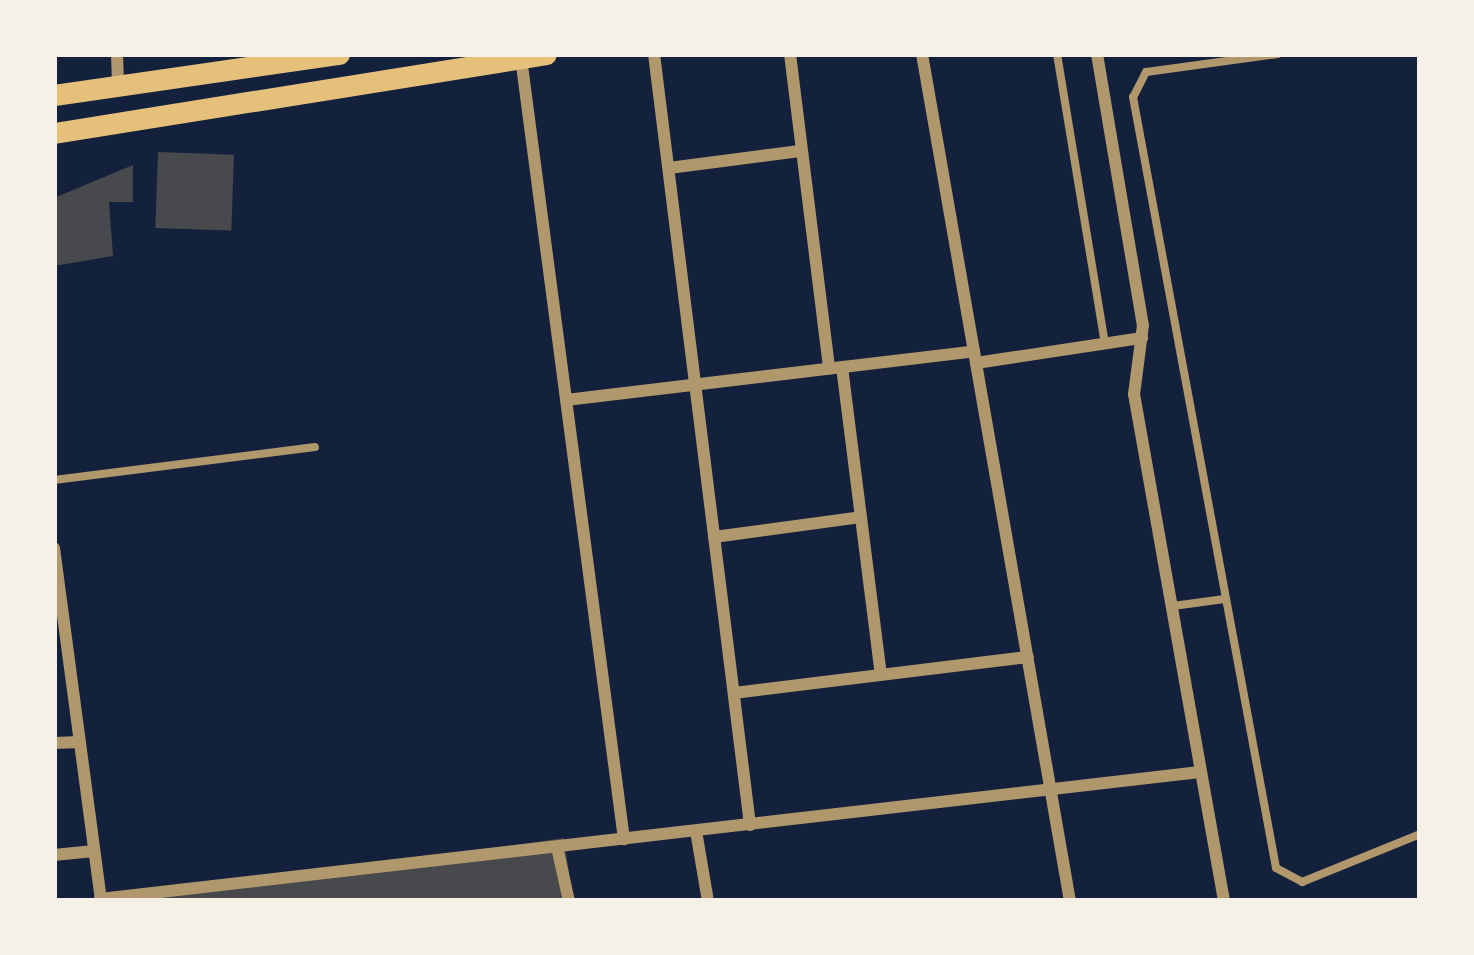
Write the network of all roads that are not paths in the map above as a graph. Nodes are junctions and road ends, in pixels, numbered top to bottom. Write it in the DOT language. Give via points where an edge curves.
graph roads {
  1 [pos="117,54"];
  2 [pos="339,54"];
  3 [pos="547,54"];
  4 [pos="654,54"];
  5 [pos="790,54"];
  6 [pos="922,54"];
  7 [pos="1056,54"];
  8 [pos="1096,54"];
  9 [pos="1278,54"];
  10 [pos="520,58"];
  11 [pos="238,62"];
  12 [pos="118,86"];
  13 [pos="54,95"];
  14 [pos="54,133"];
  15 [pos="800,151"];
  16 [pos="669,168"];
  17 [pos="1142,338"];
  18 [pos="1105,344"];
  19 [pos="975,357"];
  20 [pos="836,368"];
  21 [pos="696,385"];
  22 [pos="566,400"];
  23 [pos="315,447"];
  24 [pos="54,480"];
  25 [pos="861,517"];
  26 [pos="714,537"];
  27 [pos="54,548"];
  28 [pos="55,559"];
  29 [pos="1225,599"];
  30 [pos="1169,606"];
  31 [pos="61,649"];
  32 [pos="1028,657"];
  33 [pos="881,675"];
  34 [pos="734,693"];
  35 [pos="80,742"];
  36 [pos="54,743"];
  37 [pos="1199,772"];
  38 [pos="1051,790"];
  39 [pos="751,825"];
  40 [pos="696,831"];
  41 [pos="1420,834"];
  42 [pos="624,839"];
  43 [pos="557,847"];
  44 [pos="94,851"];
  45 [pos="54,855"];
  46 [pos="100,900"];
  47 [pos="569,901"];
  48 [pos="708,901"];
  49 [pos="1070,901"];
  50 [pos="1224,901"];
  1 -- 12 [label="street"];
  2 -- 11 [label="main road"];
  3 -- 10 [label="main road"];
  4 -- 16 [label="street"];
  5 -- 15 [label="street"];
  6 -- 19 [label="street"];
  7 -- 18 [label="lane"];
  8 -- 17 [label="street"];
  9 -- 29 [label="lane" via="1155,70 1133,87"];
  10 -- 14 [label="main road"];
  10 -- 22 [label="street"];
  11 -- 12 [label="main road"];
  12 -- 13 [label="main road"];
  15 -- 16 [label="street"];
  15 -- 20 [label="street"];
  16 -- 21 [label="street"];
  17 -- 18 [label="street"];
  17 -- 30 [label="street" via="1134,394"];
  18 -- 19 [label="street"];
  19 -- 20 [label="street"];
  19 -- 32 [label="street"];
  20 -- 21 [label="street"];
  20 -- 25 [label="street"];
  21 -- 22 [label="street"];
  21 -- 26 [label="street"];
  22 -- 42 [label="street"];
  23 -- 24 [label="lane"];
  25 -- 26 [label="street"];
  25 -- 33 [label="street"];
  26 -- 34 [label="street"];
  27 -- 28 [label="street"];
  28 -- 31 [label="street"];
  29 -- 30 [label="lane"];
  29 -- 41 [label="lane" via="1276,868 1302,882"];
  30 -- 37 [label="street"];
  31 -- 35 [label="street"];
  32 -- 33 [label="street"];
  32 -- 38 [label="street"];
  33 -- 34 [label="street"];
  34 -- 39 [label="street"];
  35 -- 36 [label="street"];
  35 -- 44 [label="street"];
  37 -- 38 [label="street"];
  37 -- 50 [label="street"];
  38 -- 39 [label="street"];
  38 -- 49 [label="street"];
  39 -- 40 [label="street"];
  40 -- 42 [label="street"];
  40 -- 48 [label="street"];
  42 -- 43 [label="street"];
  43 -- 46 [label="street"];
  43 -- 47 [label="street"];
  44 -- 45 [label="street"];
  44 -- 46 [label="street"];
}
